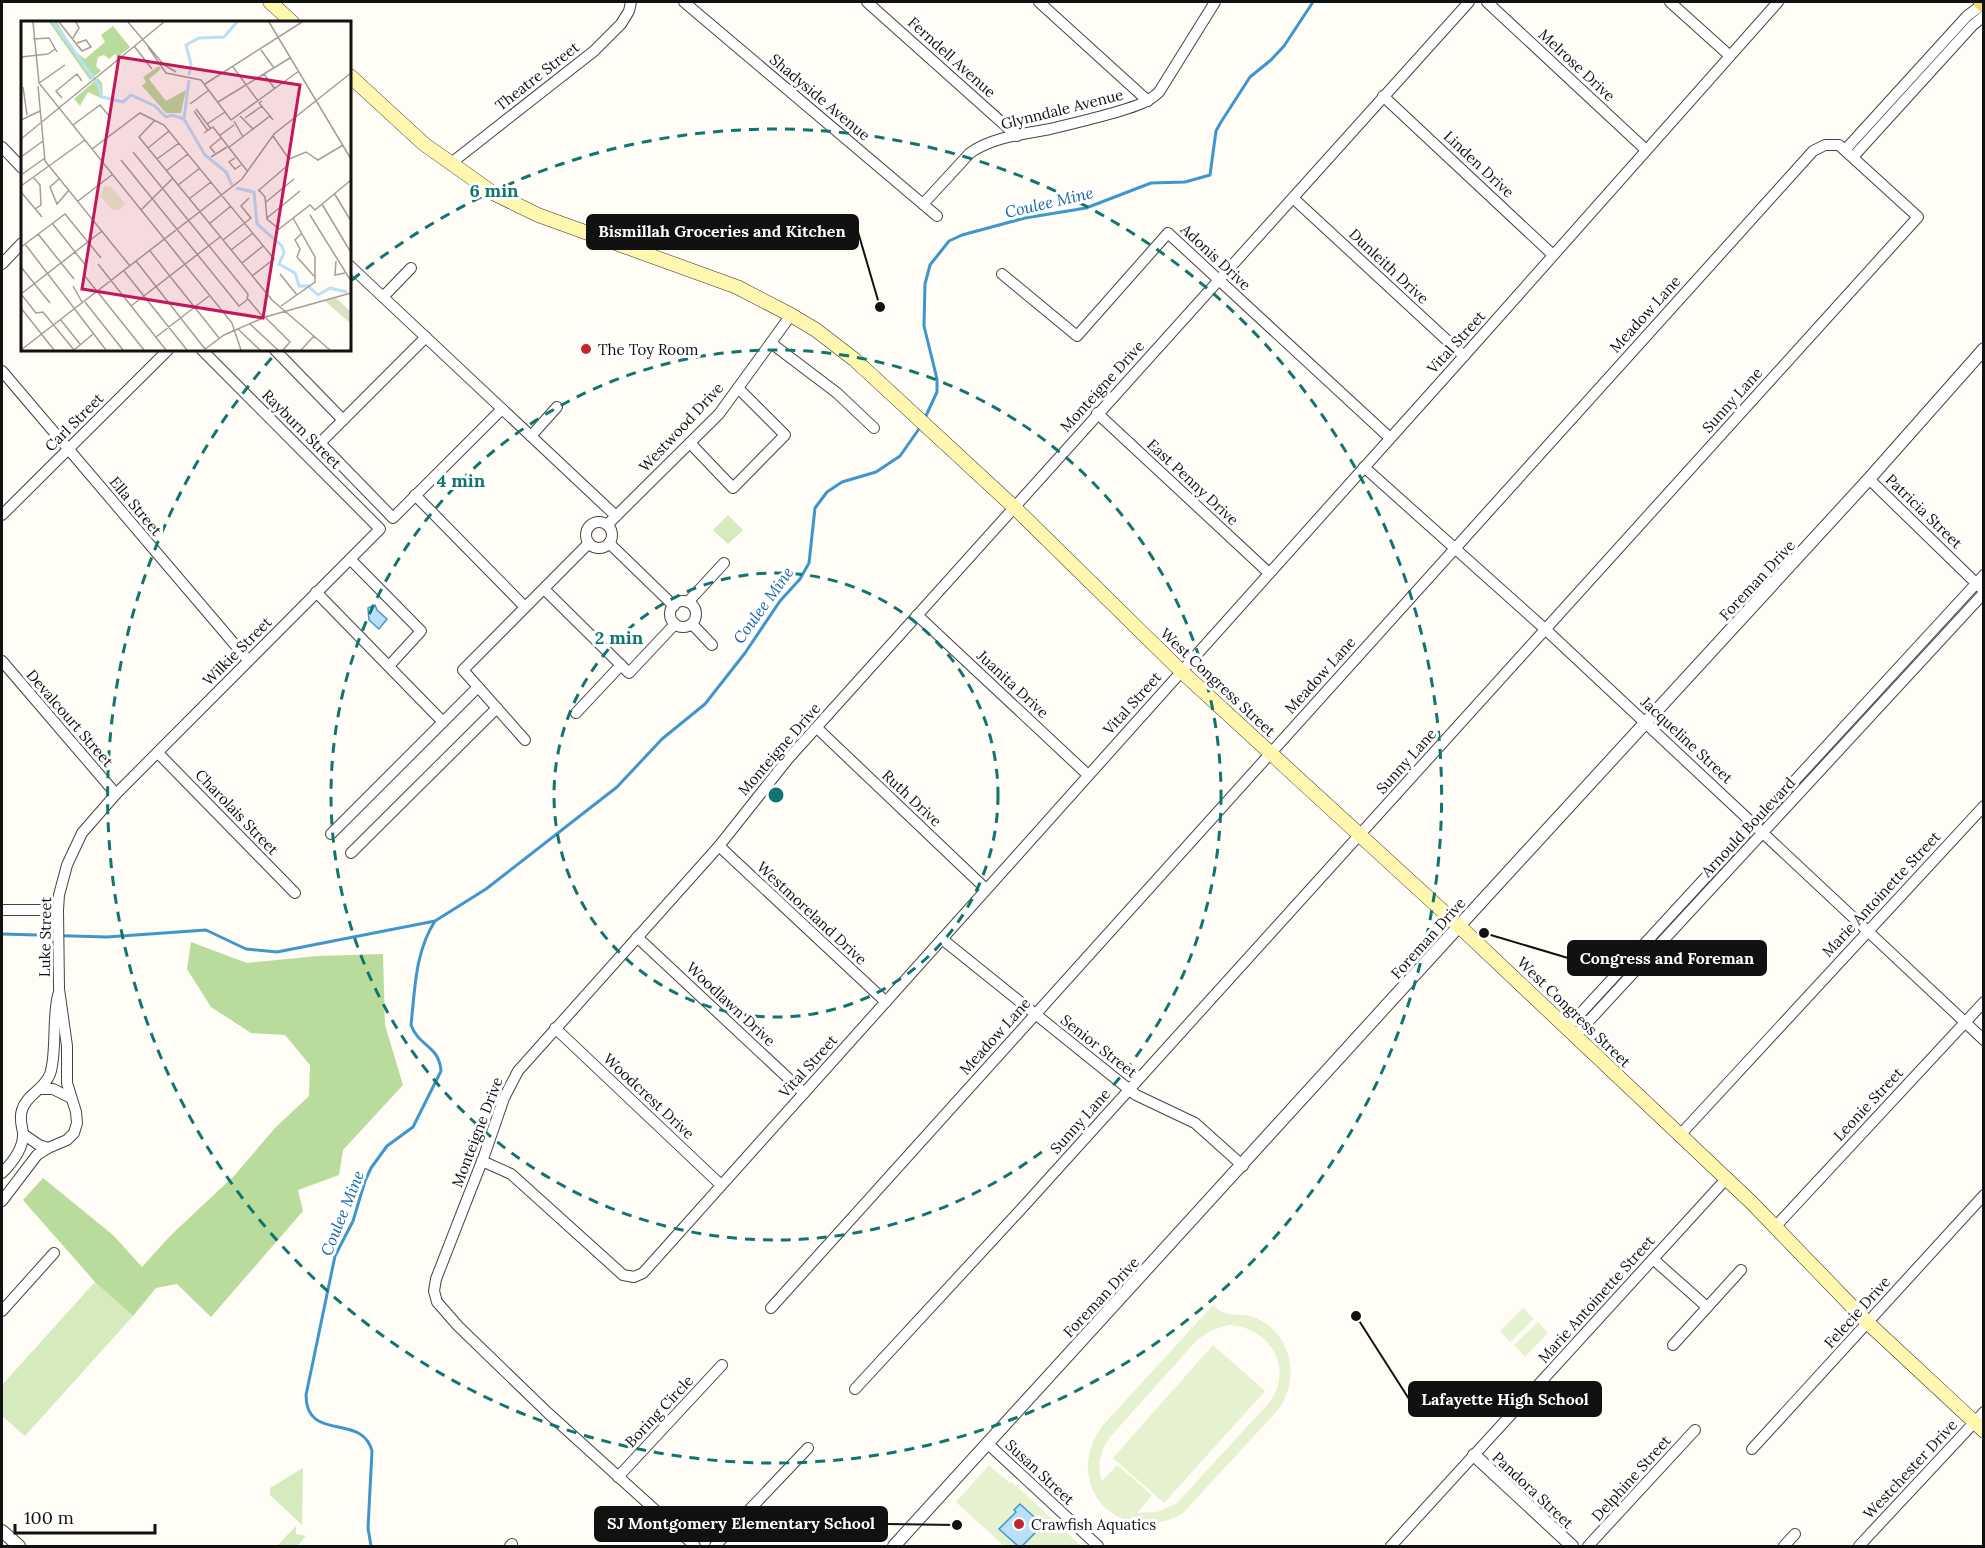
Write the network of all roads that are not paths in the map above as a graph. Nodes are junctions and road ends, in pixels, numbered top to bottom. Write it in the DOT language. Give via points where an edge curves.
graph roads {
  1 [pos="270,2"];
  2 [pos="631,2"];
  3 [pos="684,2"];
  4 [pos="867,2"];
  5 [pos="1039,2"];
  6 [pos="1215,2"];
  7 [pos="1469,2"];
  8 [pos="1487,2"];
  9 [pos="1670,2"];
  10 [pos="1778,2"];
  11 [pos="1983,4"];
  12 [pos="1983,16"];
  13 [pos="291,21"];
  14 [pos="1730,56"];
  15 [pos="351,77"];
  16 [pos="1909,87"];
  17 [pos="1383,96"];
  18 [pos="1148,101"];
  19 [pos="1017,136"];
  20 [pos="2,147"];
  21 [pos="1646,150"];
  22 [pos="1849,154"];
  23 [pos="450,164"];
  24 [pos="21,167"];
  25 [pos="1293,198"];
  26 [pos="923,204"];
  27 [pos="937,216"];
  28 [pos="21,244"];
  29 [pos="1553,255"];
  30 [pos="2,264"];
  31 [pos="351,267"];
  32 [pos="411,268"];
  33 [pos="1002,274"];
  34 [pos="1219,280"];
  35 [pos="383,297"];
  36 [pos="791,315"];
  37 [pos="426,337"];
  38 [pos="771,343"];
  39 [pos="1983,349"];
  40 [pos="167,351"];
  41 [pos="203,351"];
  42 [pos="276,351"];
  43 [pos="1464,356"];
  44 [pos="2,372"];
  45 [pos="738,388"];
  46 [pos="557,407"];
  47 [pos="502,409"];
  48 [pos="1097,413"];
  49 [pos="343,420"];
  50 [pos="874,428"];
  51 [pos="531,436"];
  52 [pos="1390,438"];
  53 [pos="320,443"];
  54 [pos="690,443"];
  55 [pos="68,449"];
  56 [pos="307,456"];
  57 [pos="1364,467"];
  58 [pos="1869,479"];
  59 [pos="361,485"];
  60 [pos="415,495"];
  61 [pos="349,498"];
  62 [pos="1014,507"];
  63 [pos="2,515"];
  64 [pos="616,516"];
  65 [pos="607,525"];
  66 [pos="380,530"];
  67 [pos="589,543"];
  68 [pos="609,543"];
  69 [pos="1455,548"];
  70 [pos="350,559"];
  71 [pos="724,563"];
  72 [pos="1269,573"];
  73 [pos="1982,585"];
  74 [pos="544,589"];
  75 [pos="316,592"];
  76 [pos="688,602"];
  77 [pos="674,606"];
  78 [pos="525,607"];
  79 [pos="917,615"];
  80 [pos="675,624"];
  81 [pos="692,624"];
  82 [pos="1545,629"];
  83 [pos="1927,637"];
  84 [pos="712,645"];
  85 [pos="1936,645"];
  86 [pos="248,660"];
  87 [pos="2,661"];
  88 [pos="621,665"];
  89 [pos="389,666"];
  90 [pos="1898,667"];
  91 [pos="1181,671"];
  92 [pos="1907,675"];
  93 [pos="478,687"];
  94 [pos="497,708"];
  95 [pos="576,713"];
  96 [pos="443,722"];
  97 [pos="1646,722"];
  98 [pos="817,728"];
  99 [pos="525,740"];
  100 [pos="158,753"];
  101 [pos="1269,753"];
  102 [pos="1813,761"];
  103 [pos="1822,768"];
  104 [pos="1088,775"];
  105 [pos="116,794"];
  106 [pos="1983,806"];
  107 [pos="1759,828"];
  108 [pos="331,834"];
  109 [pos="1359,836"];
  110 [pos="718,846"];
  111 [pos="351,853"];
  112 [pos="986,889"];
  113 [pos="295,893"];
  114 [pos="1687,898"];
  115 [pos="1696,906"];
  116 [pos="2,910"];
  117 [pos="58,916"];
  118 [pos="1459,926"];
  119 [pos="1868,931"];
  120 [pos="637,937"];
  121 [pos="942,939"];
  122 [pos="1643,954"];
  123 [pos="1619,972"];
  124 [pos="1628,980"];
  125 [pos="59,989"];
  126 [pos="886,1002"];
  127 [pos="1983,1002"];
  128 [pos="1035,1015"];
  129 [pos="1965,1022"];
  130 [pos="555,1028"];
  131 [pos="1571,1032"];
  132 [pos="1983,1040"];
  133 [pos="41,1089"];
  134 [pos="1129,1089"];
  135 [pos="804,1093"];
  136 [pos="71,1098"];
  137 [pos="23,1134"];
  138 [pos="1679,1136"];
  139 [pos="48,1148"];
  140 [pos="482,1161"];
  141 [pos="1243,1166"];
  142 [pos="2,1173"];
  143 [pos="1726,1179"];
  144 [pos="721,1185"];
  145 [pos="1983,1195"];
  146 [pos="2,1201"];
  147 [pos="1775,1227"];
  148 [pos="54,1253"];
  149 [pos="1653,1259"];
  150 [pos="1741,1270"];
  151 [pos="1707,1307"];
  152 [pos="771,1308"];
  153 [pos="2,1311"];
  154 [pos="1868,1323"];
  155 [pos="1673,1345"];
  156 [pos="722,1365"];
  157 [pos="855,1389"];
  158 [pos="1980,1422"];
  159 [pos="1695,1430"];
  160 [pos="987,1443"];
  161 [pos="808,1448"];
  162 [pos="1752,1449"];
  163 [pos="1474,1455"];
  164 [pos="618,1477"];
  165 [pos="2,1531"];
  166 [pos="1795,1534"];
  167 [pos="19,1546"];
  168 [pos="695,1546"];
  169 [pos="715,1546"];
  170 [pos="894,1546"];
  171 [pos="1098,1546"];
  172 [pos="1391,1546"];
  173 [pos="1572,1546"];
  174 [pos="1588,1546"];
  175 [pos="1784,1546"];
  176 [pos="1859,1546"];
  1 -- 13 [label="main road"];
  2 -- 23 [label="street, Theatre Street" via="621,24 594,51"];
  3 -- 26 [label="street, Shadyside Avenue"];
  4 -- 19 [label="street, Ferndell Avenue"];
  5 -- 18 [label="street"];
  6 -- 18 [label="street, Glynndale Avenue" via="1159,92"];
  7 -- 17 [label="street, Monteigne Drive"];
  8 -- 21 [label="street, Melrose Drive"];
  9 -- 14 [label="street"];
  10 -- 14 [label="street, Vital Street"];
  11 -- 16 [label="street" via="1967,16"];
  12 -- 16 [label="street"];
  14 -- 21 [label="street, Vital Street"];
  15 -- 23 [label="main road, West Congress Street"];
  16 -- 22 [label="street"];
  17 -- 25 [label="street, Monteigne Drive"];
  17 -- 29 [label="street, Linden Drive"];
  18 -- 19 [label="street, Glynndale Avenue"];
  19 -- 26 [label="street, Glynndale Avenue" via="977,147"];
  20 -- 24 [label="street"];
  21 -- 29 [label="street, Vital Street"];
  22 -- 69 [label="street, Meadow Lane" via="1834,144 1825,145 1803,161"];
  22 -- 82 [label="street, Sunny Lane" via="1918,217"];
  23 -- 36 [label="main road, West Congress Street" via="494,194 538,215 727,283"];
  25 -- 34 [label="street, Monteigne Drive"];
  25 -- 43 [label="street, Dunleith Drive"];
  26 -- 27 [label="street, Shadyside Avenue"];
  28 -- 30 [label="street"];
  29 -- 43 [label="street, Vital Street"];
  31 -- 35 [label="street"];
  32 -- 35 [label="street"];
  33 -- 34 [label="street, Adonis Drive" via="1077,336 1168,232"];
  34 -- 48 [label="street, Monteigne Drive"];
  34 -- 52 [label="street, Adonis Drive"];
  35 -- 37 [label="street"];
  36 -- 38 [label="street, Westwood Drive"];
  36 -- 62 [label="main road, West Congress Street" via="837,344"];
  37 -- 47 [label="street"];
  37 -- 49 [label="street"];
  38 -- 45 [label="street, Westwood Drive"];
  38 -- 50 [label="street" via="837,393"];
  39 -- 58 [label="street, Foreman Drive"];
  40 -- 55 [label="street, Carl Street"];
  41 -- 56 [label="street, Rayburn Street"];
  42 -- 49 [label="street"];
  43 -- 52 [label="street, Vital Street"];
  44 -- 55 [label="street, Ella Street"];
  45 -- 54 [label="street, Westwood Drive"];
  45 -- 54 [label="street" via="785,435 733,488"];
  46 -- 51 [label="street"];
  47 -- 51 [label="street"];
  47 -- 60 [label="street"];
  48 -- 62 [label="street, Monteigne Drive"];
  48 -- 72 [label="street, East Penny Drive"];
  49 -- 53 [label="street"];
  51 -- 64 [label="street"];
  52 -- 57 [label="street, Vital Street"];
  53 -- 56 [label="street"];
  53 -- 59 [label="street"];
  54 -- 64 [label="street, Westwood Drive"];
  55 -- 63 [label="street, Carl Street"];
  55 -- 86 [label="street, Ella Street"];
  56 -- 61 [label="street, Rayburn Street"];
  57 -- 69 [label="street, Jacqueline Street"];
  57 -- 72 [label="street, Vital Street"];
  58 -- 73 [label="street, Patricia Street"];
  58 -- 97 [label="street, Foreman Drive"];
  59 -- 60 [label="street" via="393,518"];
  59 -- 61 [label="street"];
  60 -- 78 [label="street"];
  61 -- 66 [label="street, Rayburn Street"];
  62 -- 79 [label="street, Monteigne Drive"];
  62 -- 91 [label="main road, West Congress Street"];
  64 -- 65 [label="street, Westwood Drive"];
  65 -- 67 [label="street" via="591,525 587,532"];
  65 -- 68 [label="street" via="612,532"];
  66 -- 70 [label="street, Wilkie Street"];
  67 -- 68 [label="street" via="600,548"];
  67 -- 74 [label="street"];
  68 -- 77 [label="street"];
  69 -- 82 [label="street, Jacqueline Street"];
  69 -- 101 [label="street, Meadow Lane"];
  70 -- 75 [label="street, Wilkie Street"];
  70 -- 89 [label="street" via="421,631"];
  71 -- 76 [label="street"];
  72 -- 91 [label="street, Vital Street"];
  73 -- 83 [label="street, Arnould Boulevard"];
  73 -- 85 [label="street, Arnould Boulevard"];
  74 -- 78 [label="street"];
  74 -- 88 [label="street"];
  75 -- 86 [label="street, Wilkie Street"];
  75 -- 89 [label="street"];
  76 -- 77 [label="street"];
  76 -- 81 [label="street" via="696,612"];
  77 -- 80 [label="street" via="670,615"];
  78 -- 93 [label="street" via="463,670"];
  79 -- 98 [label="street, Monteigne Drive"];
  79 -- 104 [label="street, Juanita Drive"];
  80 -- 81 [label="street"];
  80 -- 88 [label="street" via="629,673"];
  81 -- 84 [label="street"];
  82 -- 97 [label="street, Jacqueline Street"];
  82 -- 109 [label="street, Sunny Lane"];
  83 -- 85 [label="street"];
  83 -- 90 [label="street, Arnould Boulevard"];
  85 -- 92 [label="street, Arnould Boulevard"];
  86 -- 100 [label="street, Wilkie Street"];
  87 -- 105 [label="street, Devalcourt Street"];
  88 -- 95 [label="street"];
  89 -- 96 [label="street"];
  90 -- 92 [label="street"];
  90 -- 102 [label="street, Arnould Boulevard"];
  91 -- 101 [label="main road, West Congress Street"];
  91 -- 104 [label="street, Vital Street"];
  92 -- 103 [label="street, Arnould Boulevard"];
  93 -- 94 [label="street"];
  93 -- 96 [label="street"];
  94 -- 99 [label="street"];
  94 -- 111 [label="street"];
  96 -- 108 [label="street"];
  97 -- 107 [label="street, Jacqueline Street"];
  97 -- 118 [label="street, Foreman Drive"];
  98 -- 110 [label="street, Monteigne Drive"];
  98 -- 112 [label="street, Ruth Drive"];
  100 -- 105 [label="street, Wilkie Street"];
  100 -- 113 [label="street, Charolais Street"];
  101 -- 109 [label="main road, West Congress Street"];
  101 -- 128 [label="street, Meadow Lane"];
  102 -- 103 [label="street"];
  102 -- 107 [label="street, Arnould Boulevard"];
  103 -- 107 [label="street, Arnould Boulevard"];
  104 -- 112 [label="street, Vital Street"];
  105 -- 117 [label="street, Luke Street" via="82,833 67,865"];
  106 -- 119 [label="street, Marie Antoinette Street"];
  107 -- 114 [label="street, Arnould Boulevard"];
  107 -- 115 [label="street, Arnould Boulevard"];
  107 -- 119 [label="street, Jacqueline Street"];
  109 -- 118 [label="main road, West Congress Street"];
  109 -- 134 [label="street, Sunny Lane"];
  110 -- 120 [label="street, Monteigne Drive"];
  110 -- 126 [label="street, Westmoreland Drive"];
  112 -- 121 [label="street, Vital Street"];
  114 -- 115 [label="street"];
  114 -- 122 [label="street, Arnould Boulevard"];
  115 -- 122 [label="street, Arnould Boulevard"];
  116 -- 117 [label="street"];
  117 -- 125 [label="street, Luke Street"];
  118 -- 131 [label="main road, West Congress Street"];
  118 -- 141 [label="street, Foreman Drive"];
  119 -- 129 [label="street, Jacqueline Street"];
  119 -- 138 [label="street, Marie Antoinette Street"];
  120 -- 130 [label="street, Monteigne Drive"];
  120 -- 135 [label="street, Woodlawn Drive"];
  121 -- 126 [label="street, Vital Street"];
  121 -- 128 [label="street, Senior Street"];
  122 -- 123 [label="street, Arnould Boulevard"];
  122 -- 124 [label="street, Arnould Boulevard"];
  123 -- 124 [label="street"];
  123 -- 131 [label="street, Arnould Boulevard"];
  124 -- 131 [label="street, Arnould Boulevard"];
  125 -- 133 [label="street, Luke Street" via="50,1072"];
  125 -- 136 [label="street, Luke Street"];
  126 -- 135 [label="street, Vital Street"];
  127 -- 129 [label="street, Leonie Street"];
  128 -- 134 [label="street, Senior Street"];
  128 -- 152 [label="street, Meadow Lane"];
  129 -- 132 [label="street, Jacqueline Street"];
  129 -- 147 [label="street, Leonie Street"];
  130 -- 140 [label="street, Monteigne Drive" via="510,1084"];
  130 -- 144 [label="street, Woodcrest Drive"];
  131 -- 138 [label="main road, West Congress Street"];
  133 -- 136 [label="street" via="53,1089"];
  133 -- 137 [label="street, Luke Street" via="23,1107"];
  134 -- 141 [label="street, Senior Street" via="1195,1123"];
  134 -- 157 [label="street, Sunny Lane"];
  135 -- 144 [label="street, Vital Street"];
  136 -- 139 [label="street, Luke Street" via="77,1123 74,1133"];
  137 -- 139 [label="street"];
  137 -- 142 [label="street, Luke Street" via="18,1153"];
  138 -- 143 [label="main road, West Congress Street"];
  139 -- 146 [label="street, Luke Street" via="31,1162"];
  140 -- 144 [label="street, Vital Street" via="511,1174 628,1277 643,1273"];
  140 -- 164 [label="street, Monteigne Drive" via="434,1286 437,1302"];
  141 -- 160 [label="street, Foreman Drive"];
  143 -- 147 [label="main road, West Congress Street"];
  143 -- 149 [label="street, Marie Antoinette Street"];
  145 -- 154 [label="street, Felecie Drive"];
  147 -- 154 [label="main road, West Congress Street"];
  148 -- 153 [label="street"];
  149 -- 151 [label="street"];
  149 -- 163 [label="street, Marie Antoinette Street"];
  150 -- 151 [label="street"];
  151 -- 155 [label="street"];
  154 -- 158 [label="main road, West Congress Street"];
  154 -- 162 [label="street, Felecie Drive"];
  156 -- 164 [label="street, Boring Circle"];
  158 -- 176 [label="street, Westchester Drive"];
  159 -- 174 [label="street, Delphine Street"];
  160 -- 170 [label="street, Foreman Drive"];
  160 -- 171 [label="street, Susan Street"];
  161 -- 169 [label="street"];
  163 -- 172 [label="street, Marie Antoinette Street"];
  163 -- 173 [label="street, Pandora Street"];
  164 -- 168 [label="street, Monteigne Drive"];
  165 -- 167 [label="street"];
  166 -- 175 [label="street"];
}
